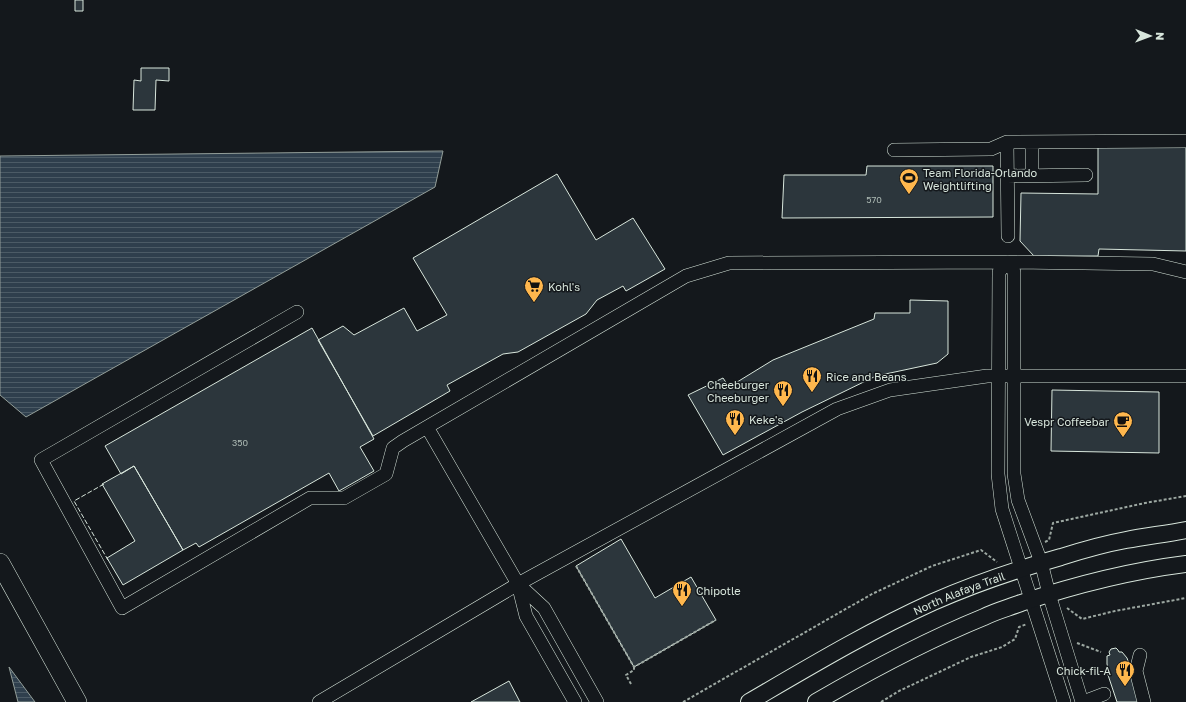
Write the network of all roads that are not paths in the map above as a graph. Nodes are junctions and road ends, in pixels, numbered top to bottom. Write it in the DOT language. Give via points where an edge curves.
graph roads {
  1 [pos="1186,141"];
  2 [pos="1007,142"];
  3 [pos="1032,142"];
  4 [pos="894,150"];
  5 [pos="1086,175"];
  6 [pos="1008,176"];
  7 [pos="1032,176"];
  8 [pos="1008,236"];
  9 [pos="1008,262"];
  10 [pos="1186,272"];
  11 [pos="297,312"];
  12 [pos="1186,376"];
  13 [pos="998,377"];
  14 [pos="1014,377"];
  15 [pos="427,426"];
  16 [pos="1186,530"];
  17 [pos="1038,555"];
  18 [pos="1019,562"];
  19 [pos="0,563"];
  20 [pos="1186,564"];
  21 [pos="518,584"];
  22 [pos="1049,594"];
  23 [pos="1031,600"];
  24 [pos="1140,655"];
  25 [pos="1104,694"];
  26 [pos="77,702"];
  27 [pos="319,702"];
  28 [pos="575,702"];
  29 [pos="597,702"];
  30 [pos="749,702"];
  31 [pos="816,702"];
  32 [pos="1064,702"];
  33 [pos="1082,702"];
  34 [pos="1144,702"];
  1 -- 3 [label="street"];
  2 -- 3 [label="street"];
  2 -- 4 [label="street" via="991,149"];
  2 -- 6 [label="street"];
  3 -- 7 [label="street"];
  5 -- 7 [label="street"];
  6 -- 7 [label="street"];
  6 -- 8 [label="street"];
  9 -- 10 [label="street" via="1153,264"];
  9 -- 13 [label="street" via="999,272"];
  9 -- 14 [label="street" via="1014,272"];
  9 -- 15 [label="street" via="729,263 686,276"];
  11 -- 15 [label="street" via="41,460 122,608 310,498 344,498 386,474 393,448"];
  12 -- 14 [label="street"];
  13 -- 14 [label="street"];
  13 -- 18 [label="street" via="998,474 1002,509"];
  13 -- 21 [label="street" via="987,376 890,390 837,409"];
  14 -- 17 [label="street" via="1014,474 1018,500"];
  15 -- 21 [label="street"];
  16 -- 17 [label="main road, North Alafaya Trail" via="1084,550"];
  17 -- 18 [label="main road, North Alafaya Trail"];
  17 -- 22 [label="street"];
  18 -- 23 [label="street"];
  18 -- 30 [label="main road, North Alafaya Trail" via="980,583 891,622"];
  19 -- 26 [label="highway"];
  20 -- 22 [label="main road" via="1093,581"];
  21 -- 27 [label="street"];
  21 -- 28 [label="street" via="526,616"];
  21 -- 29 [label="street" via="544,608"];
  22 -- 23 [label="main road"];
  22 -- 33 [label="street"];
  23 -- 31 [label="main road" via="985,616 902,654"];
  23 -- 32 [label="street"];
  24 -- 34 [label="street" via="1136,671"];
  25 -- 33 [label="street"];
}
